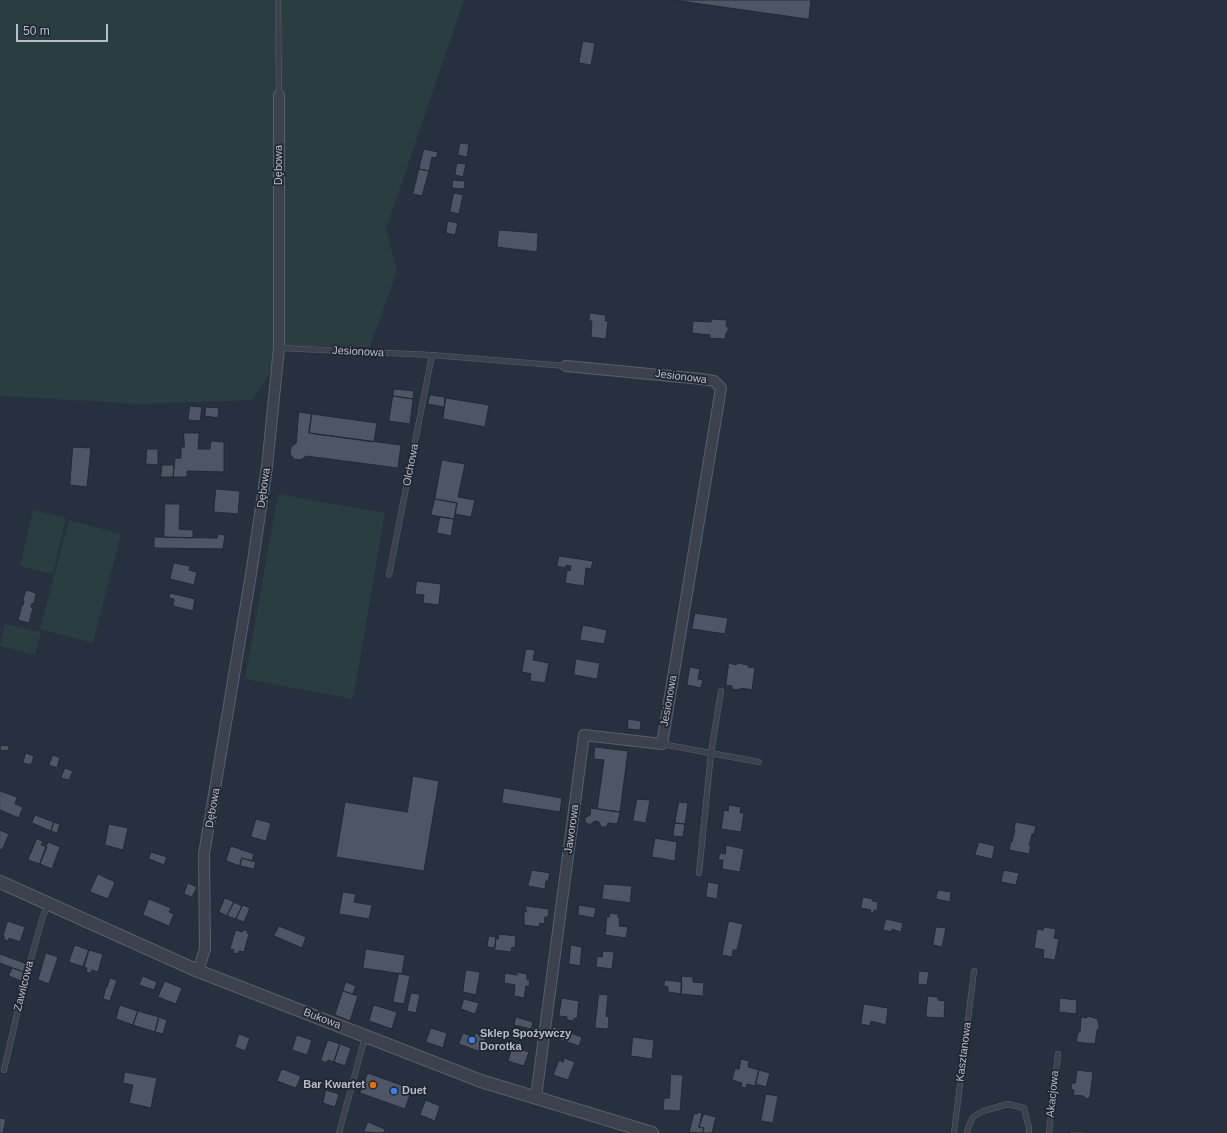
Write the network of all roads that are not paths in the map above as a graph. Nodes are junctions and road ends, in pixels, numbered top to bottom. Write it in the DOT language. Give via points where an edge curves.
graph roads {
  1 [pos="278,0"];
  2 [pos="279,95"];
  3 [pos="279,348"];
  4 [pos="432,355"];
  5 [pos="566,366"];
  6 [pos="389,575"];
  7 [pos="721,691"];
  8 [pos="662,744"];
  9 [pos="711,753"];
  10 [pos="759,762"];
  11 [pos="699,873"];
  12 [pos="0,882"];
  13 [pos="49,904"];
  14 [pos="198,971"];
  15 [pos="974,971"];
  16 [pos="366,1036"];
  17 [pos="1058,1054"];
  18 [pos="4,1070"];
  19 [pos="536,1097"];
  20 [pos="339,1133"];
  21 [pos="652,1133"];
  22 [pos="954,1133"];
  23 [pos="967,1133"];
  24 [pos="1029,1133"];
  25 [pos="1049,1133"];
  1 -- 2 [label="lane, Dębowa"];
  2 -- 3 [label="street, Dębowa"];
  3 -- 4 [label="lane, Jesionowa"];
  3 -- 14 [label="street, Dębowa" via="267,467 204,854 205,949"];
  4 -- 5 [label="lane, Jesionowa"];
  4 -- 6 [label="lane, Olchowa"];
  5 -- 8 [label="street, Jesionowa" via="702,379 714,381 721,388"];
  7 -- 9 [label="lane"];
  8 -- 9 [label="lane, Jaworowa"];
  8 -- 19 [label="street, Jaworowa" via="584,735"];
  9 -- 10 [label="lane, Jaworowa"];
  9 -- 11 [label="lane"];
  12 -- 13 [label="street, Bukowa"];
  13 -- 14 [label="street, Bukowa"];
  13 -- 18 [label="lane, Zawilcowa" via="43,916 26,976"];
  14 -- 16 [label="street, Bukowa"];
  15 -- 22 [label="lane, Kasztanowa"];
  16 -- 19 [label="street, Bukowa" via="481,1081"];
  16 -- 20 [label="lane"];
  17 -- 25 [label="lane, Akacjowa"];
  19 -- 21 [label="street, Bukowa"];
  23 -- 24 [label="lane" via="973,1117 983,1111 1008,1104 1024,1108"];
}
